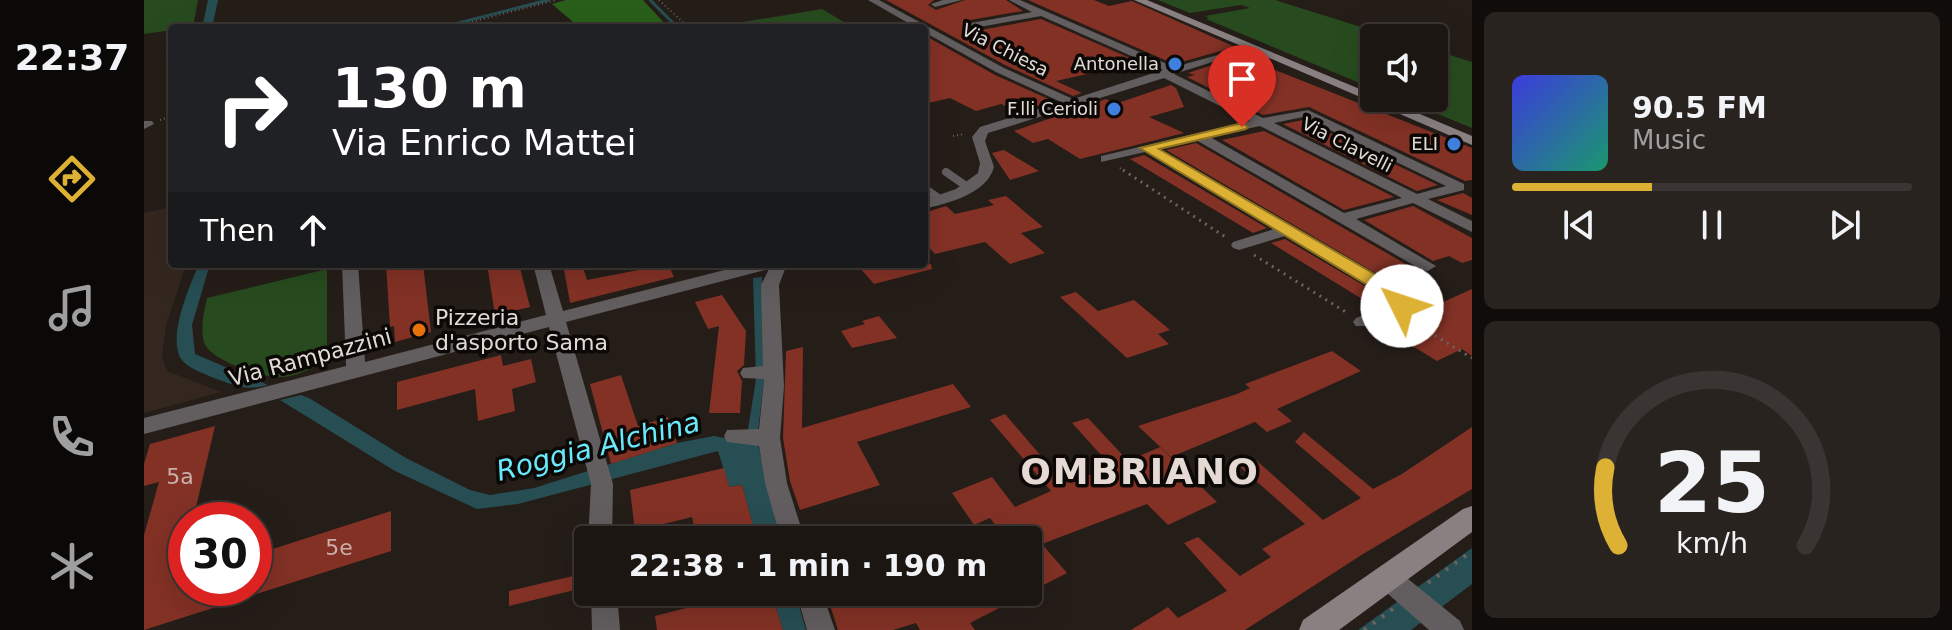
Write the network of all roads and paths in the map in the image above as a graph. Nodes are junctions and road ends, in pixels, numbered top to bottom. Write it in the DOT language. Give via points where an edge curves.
graph roads {
  1 [pos="556,0"];
  2 [pos="659,0"];
  3 [pos="872,0"];
  4 [pos="958,0"];
  5 [pos="1013,0"];
  6 [pos="1139,0"];
  7 [pos="935,4"];
  8 [pos="1041,13"];
  9 [pos="465,24"];
  10 [pos="685,24"];
  11 [pos="917,24"];
  12 [pos="974,25"];
  13 [pos="928,30"];
  14 [pos="1154,47"];
  15 [pos="1247,48"];
  16 [pos="1132,52"];
  17 [pos="1167,72"];
  18 [pos="1071,102"];
  19 [pos="1263,122"];
  20 [pos="1198,136"];
  21 [pos="1472,141"];
  22 [pos="1147,148"];
  23 [pos="1106,159"];
  24 [pos="946,172"];
  25 [pos="969,188"];
  26 [pos="928,191"];
  27 [pos="940,199"];
  28 [pos="1415,199"];
  29 [pos="928,204"];
  30 [pos="1341,218"];
  31 [pos="1472,227"];
  32 [pos="1287,230"];
  33 [pos="1239,245"];
  34 [pos="1428,266"];
  35 [pos="350,268"];
  36 [pos="542,268"];
  37 [pos="753,268"];
  38 [pos="777,268"];
  39 [pos="1394,310"];
  40 [pos="557,319"];
  41 [pos="1362,322"];
  42 [pos="1472,358"];
  43 [pos="356,368"];
  44 [pos="774,372"];
  45 [pos="750,373"];
  46 [pos="144,426"];
  47 [pos="735,436"];
  48 [pos="769,438"];
  49 [pos="1472,517"];
  50 [pos="601,526"];
  51 [pos="789,526"];
  52 [pos="1395,584"];
  53 [pos="605,606"];
  54 [pos="813,606"];
  55 [pos="1442,623"];
  56 [pos="606,630"];
  57 [pos="821,630"];
  58 [pos="1314,630"];
  1 -- 9 [label="path"];
  2 -- 10 [label="path"];
  3 -- 11 [label="street, Via Chiesa"];
  4 -- 7 [label="street"];
  5 -- 8 [label="street, Via Clavelli"];
  6 -- 15 [label="street"];
  8 -- 12 [label="street"];
  8 -- 16 [label="street, Via Clavelli"];
  13 -- 18 [label="street, Via Chiesa"];
  14 -- 16 [label="street"];
  15 -- 17 [label="street, Via Chiesa"];
  15 -- 21 [label="street"];
  16 -- 17 [label="street, Via Clavelli"];
  17 -- 18 [label="street, Via Chiesa"];
  17 -- 19 [label="street, Via Clavelli"];
  18 -- 25 [label="street, Via Chiesa" via="984,130 978,142 986,173"];
  19 -- 20 [label="street"];
  19 -- 28 [label="street, Via Clavelli"];
  19 -- 28 [label="street" via="1304,113 1459,187"];
  20 -- 22 [label="street"];
  20 -- 30 [label="street"];
  22 -- 23 [label="street"];
  22 -- 32 [label="street"];
  24 -- 25 [label="lane"];
  25 -- 27 [label="street"];
  26 -- 27 [label="lane"];
  27 -- 29 [label="street"];
  28 -- 30 [label="street"];
  28 -- 31 [label="street, Via Clavelli"];
  30 -- 34 [label="street"];
  32 -- 33 [label="street"];
  32 -- 39 [label="street" via="1401,297 1402,306"];
  35 -- 43 [label="street"];
  36 -- 40 [label="street"];
  37 -- 40 [label="street, Via Rampazzini"];
  38 -- 44 [label="street" via="770,285"];
  39 -- 41 [label="street"];
  39 -- 42 [label="path"];
  40 -- 43 [label="street, Via Rampazzini"];
  40 -- 50 [label="street" via="604,497"];
  43 -- 46 [label="street, Via Rampazzini"];
  44 -- 45 [label="street"];
  44 -- 48 [label="street"];
  47 -- 48 [label="street"];
  48 -- 51 [label="street"];
  49 -- 52 [label="street"];
  52 -- 55 [label="street"];
  52 -- 58 [label="street"];
  53 -- 56 [label="street"];
  54 -- 57 [label="street"];
}
